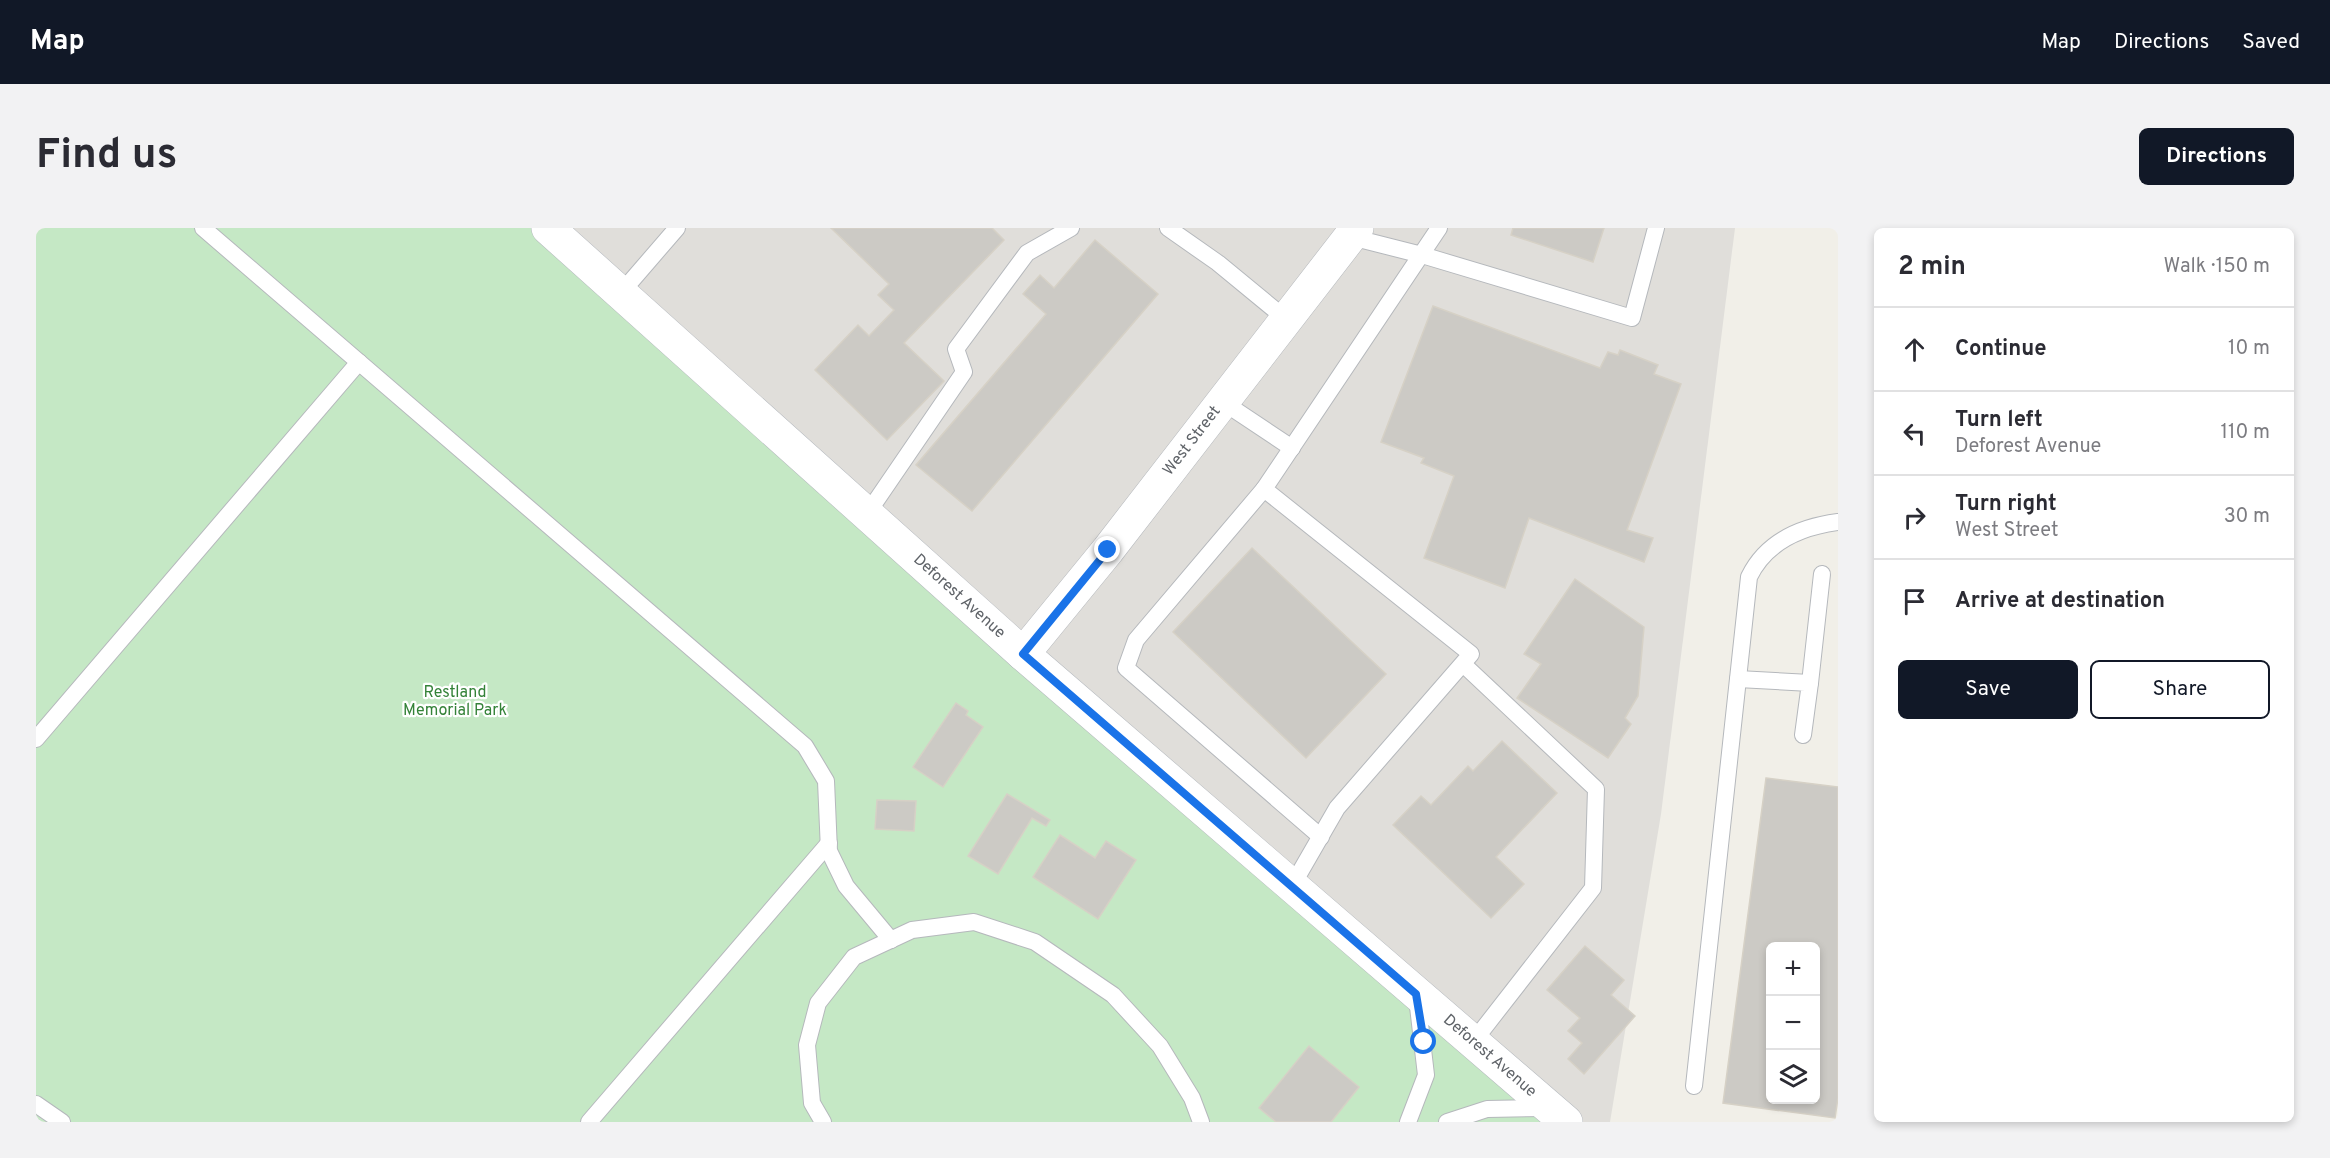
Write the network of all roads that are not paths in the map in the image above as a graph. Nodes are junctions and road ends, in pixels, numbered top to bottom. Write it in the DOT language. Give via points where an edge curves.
graph roads {
  1 [pos="203,228"];
  2 [pos="548,228"];
  3 [pos="677,228"];
  4 [pos="1071,228"];
  5 [pos="1168,228"];
  6 [pos="1439,228"];
  7 [pos="1656,228"];
  8 [pos="1354,232"];
  9 [pos="1422,255"];
  10 [pos="620,294"];
  11 [pos="1286,319"];
  12 [pos="359,362"];
  13 [pos="1223,402"];
  14 [pos="1292,448"];
  15 [pos="1264,489"];
  16 [pos="867,514"];
  17 [pos="1838,522"];
  18 [pos="1822,574"];
  19 [pos="1023,654"];
  20 [pos="1463,664"];
  21 [pos="1738,679"];
  22 [pos="1810,683"];
  23 [pos="1803,735"];
  24 [pos="36,739"];
  25 [pos="1321,837"];
  26 [pos="829,843"];
  27 [pos="1292,886"];
  28 [pos="891,939"];
  29 [pos="1416,994"];
  30 [pos="1473,1042"];
  31 [pos="1694,1086"];
  32 [pos="36,1104"];
  33 [pos="1558,1115"];
  34 [pos="62,1122"];
  35 [pos="589,1122"];
  36 [pos="824,1122"];
  37 [pos="1201,1122"];
  38 [pos="1408,1122"];
  39 [pos="1447,1122"];
  1 -- 12 [label="lane"];
  2 -- 10 [label="street, Deforest Avenue"];
  3 -- 10 [label="lane"];
  4 -- 16 [label="lane" via="1027,253 956,349 964,372"];
  5 -- 11 [label="lane"];
  6 -- 9 [label="lane"];
  7 -- 9 [label="lane" via="1632,318"];
  8 -- 9 [label="lane"];
  8 -- 11 [label="street, West Street"];
  9 -- 14 [label="lane"];
  10 -- 16 [label="street, Deforest Avenue"];
  11 -- 13 [label="street, West Street"];
  12 -- 24 [label="lane"];
  12 -- 26 [label="lane" via="805,746 826,781"];
  13 -- 14 [label="lane"];
  13 -- 19 [label="street, West Street"];
  14 -- 15 [label="lane"];
  15 -- 20 [label="lane" via="1471,654"];
  15 -- 25 [label="lane" via="1136,640 1126,668"];
  16 -- 19 [label="street, Deforest Avenue"];
  17 -- 21 [label="lane" via="1796,532 1757,560 1749,577"];
  18 -- 22 [label="lane"];
  19 -- 27 [label="street, Deforest Avenue"];
  20 -- 25 [label="lane" via="1337,808"];
  20 -- 30 [label="lane" via="1596,789 1593,888"];
  21 -- 22 [label="lane"];
  21 -- 31 [label="lane"];
  22 -- 23 [label="lane"];
  25 -- 27 [label="lane"];
  26 -- 28 [label="lane" via="846,886"];
  26 -- 35 [label="lane"];
  27 -- 29 [label="street, Deforest Avenue"];
  28 -- 36 [label="lane" via="854,957 818,1003 807,1044 812,1103"];
  28 -- 37 [label="lane" via="912,930 974,922 1035,942 1121,1003 1160,1046 1192,1098"];
  29 -- 30 [label="street, Deforest Avenue"];
  29 -- 38 [label="lane" via="1426,1074"];
  30 -- 33 [label="street, Deforest Avenue"];
  32 -- 34 [label="lane"];
  33 -- 39 [label="lane" via="1487,1109"];
}
